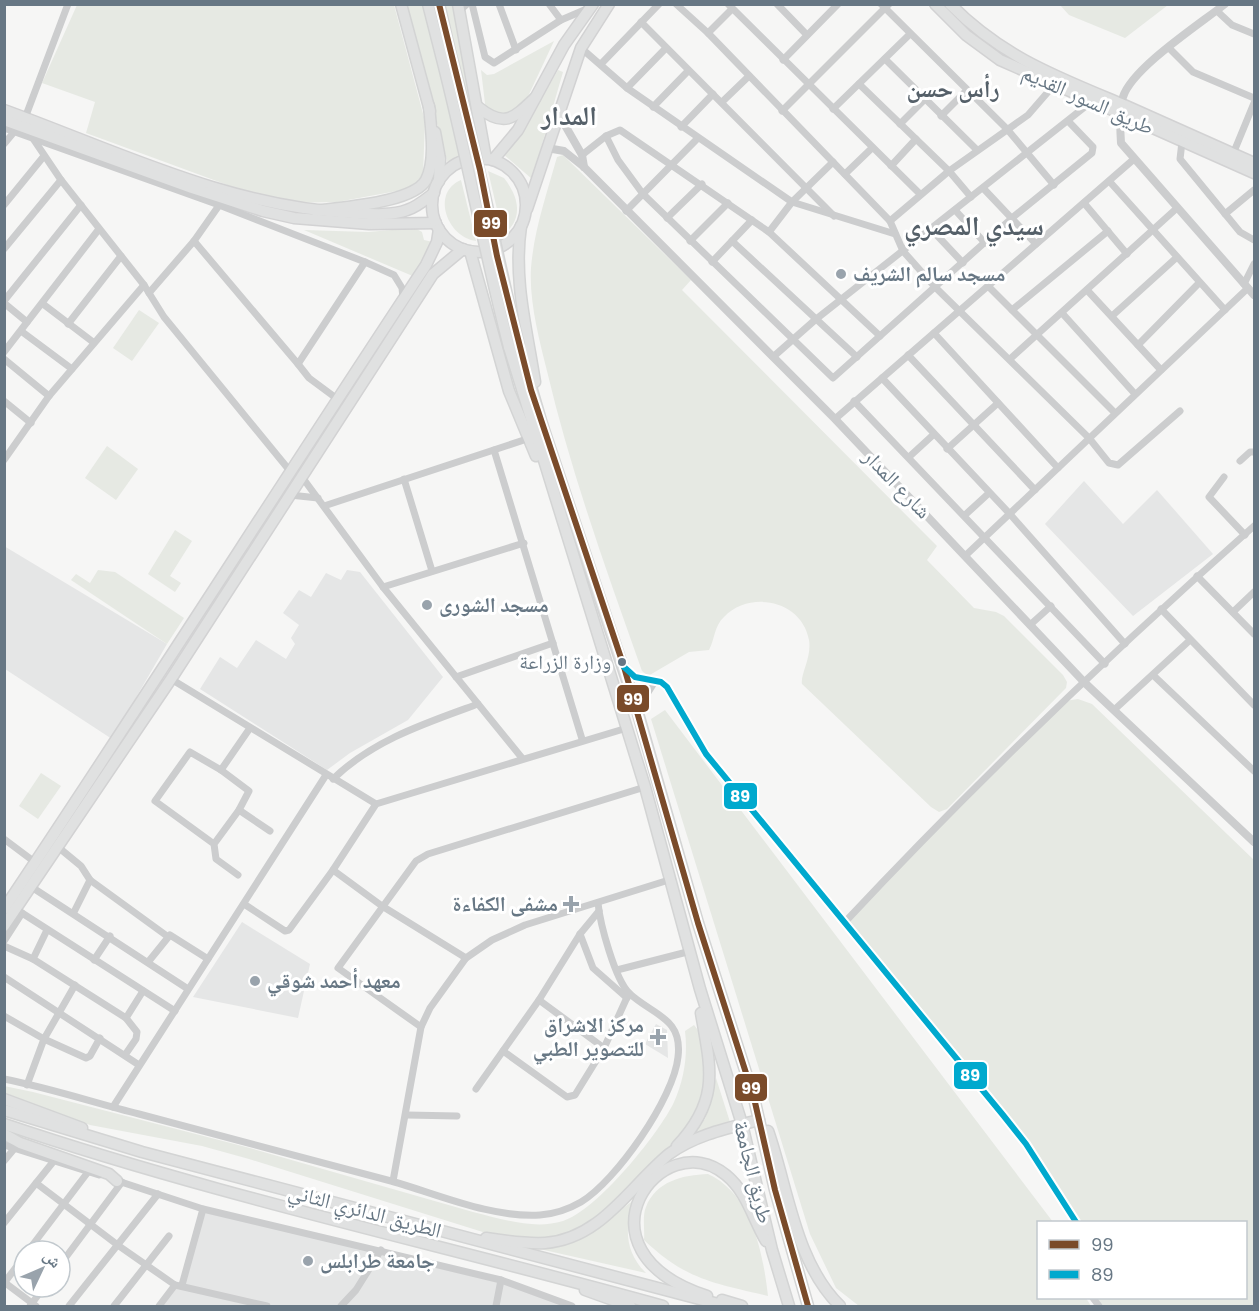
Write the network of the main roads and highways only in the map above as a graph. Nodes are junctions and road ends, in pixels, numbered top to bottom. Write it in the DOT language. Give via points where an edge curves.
graph roads {
  1 [pos="401,4"];
  2 [pos="428,4"];
  3 [pos="439,4"];
  4 [pos="609,4"];
  5 [pos="935,4"];
  6 [pos="950,4"];
  7 [pos="592,6"];
  8 [pos="462,7"];
  9 [pos="446,54"];
  10 [pos="550,72"];
  11 [pos="571,78"];
  12 [pos="535,98"];
  13 [pos="429,106"];
  14 [pos="478,107"];
  15 [pos="4,110"];
  16 [pos="1121,110"];
  17 [pos="4,120"];
  18 [pos="490,160"];
  19 [pos="1254,163"];
  20 [pos="1254,173"];
  21 [pos="439,181"];
  22 [pos="193,184"];
  23 [pos="434,193"];
  24 [pos="316,211"];
  25 [pos="525,213"];
  26 [pos="437,226"];
  27 [pos="521,226"];
  28 [pos="466,250"];
  29 [pos="514,347"];
  30 [pos="542,424"];
  31 [pos="531,438"];
  32 [pos="27,884"];
  33 [pos="13,909"];
  34 [pos="4,926"];
  35 [pos="700,989"];
  36 [pos="754,1098"];
  37 [pos="4,1099"];
  38 [pos="4,1110"];
  39 [pos="759,1120"];
  40 [pos="4,1124"];
  41 [pos="742,1125"];
  42 [pos="4,1134"];
  43 [pos="109,1142"];
  44 [pos="670,1154"];
  45 [pos="120,1181"];
  46 [pos="450,1234"];
  47 [pos="772,1250"];
  48 [pos="564,1280"];
  49 [pos="630,1306"];
  50 [pos="663,1306"];
  51 [pos="726,1306"];
  52 [pos="742,1306"];
  53 [pos="789,1306"];
  54 [pos="808,1306"];
  55 [pos="840,1306"];
  1 -- 13 [label="main road"];
  2 -- 9 [label="main road"];
  3 -- 9 [label="main road"];
  4 -- 11 [label="main road" via="581,48"];
  5 -- 16 [label="main road, طريق السور القديم" via="982,49 1091,102"];
  6 -- 16 [label="main road, طريق السور القديم" via="975,29 1014,56"];
  7 -- 10 [label="main road"];
  8 -- 14 [label="main road"];
  9 -- 29 [label="main road, bridge" via="480,170"];
  10 -- 11 [label="main road" via="565,68"];
  10 -- 12 [label="main road"];
  11 -- 25 [label="main road"];
  12 -- 14 [label="main road" via="516,115 503,120"];
  12 -- 18 [label="main road" via="518,130"];
  13 -- 21 [label="main road" via="440,159"];
  13 -- 24 [label="main road" via="430,157 426,180 420,188 403,197"];
  14 -- 18 [label="main road"];
  15 -- 22 [label="main road"];
  16 -- 19 [label="main road, طريق السور القديم"];
  16 -- 20 [label="main road, طريق السور القديم"];
  17 -- 22 [label="main road" via="33,134"];
  18 -- 21 [label="main road" via="459,163"];
  18 -- 25 [label="main road" via="505,166 519,181 526,200"];
  21 -- 23 [label="main road"];
  22 -- 24 [label="main road"];
  22 -- 26 [label="main road" via="229,200 294,218"];
  23 -- 24 [label="main road" via="404,211"];
  23 -- 26 [label="main road"];
  25 -- 27 [label="main road"];
  26 -- 28 [label="main road" via="453,244"];
  26 -- 32 [label="main road" via="437,242 426,266 336,398 250,537 36,863"];
  27 -- 28 [label="main road" via="500,247 486,252"];
  27 -- 30 [label="main road" via="519,291"];
  28 -- 31 [label="main road" via="509,391"];
  28 -- 32 [label="main road" via="434,274 171,679 58,847"];
  29 -- 30 [label="main road, طريق الجامعة"];
  29 -- 31 [label="main road"];
  30 -- 36 [label="main road, طريق الجامعة" via="624,667 698,923"];
  31 -- 35 [label="main road, طريق الجامعة" via="549,481 627,728"];
  32 -- 33 [label="main road"];
  33 -- 34 [label="main road"];
  35 -- 41 [label="main road, طريق الجامعة"];
  35 -- 44 [label="main road" via="709,1088 699,1119"];
  36 -- 39 [label="main road, طريق الجامعة"];
  36 -- 55 [label="main road" via="807,1255 818,1278"];
  37 -- 43 [label="main road" via="65,1120"];
  38 -- 43 [label="main road, الطريق الدائري الثاني"];
  39 -- 41 [label="main road"];
  39 -- 54 [label="main road, طريق الجامعة"];
  40 -- 48 [label="main road, الطريق الدائري الثاني" via="135,1165"];
  41 -- 44 [label="main road" via="693,1140"];
  41 -- 47 [label="main road, طريق الجامعة"];
  42 -- 45 [label="main road"];
  43 -- 46 [label="main road, الطريق الدائري الثاني"];
  44 -- 46 [label="main road" via="605,1217 578,1234 546,1243"];
  46 -- 51 [label="main road, الطريق الدائري الثاني"];
  47 -- 52 [label="main road" via="739,1188 718,1169 696,1164 672,1168 659,1174 642,1191 634,1225 638,1244 654,1267 699,1293"];
  47 -- 53 [label="main road, طريق الجامعة"];
  48 -- 49 [label="main road"];
  48 -- 50 [label="main road, الطريق الدائري الثاني"];
}
